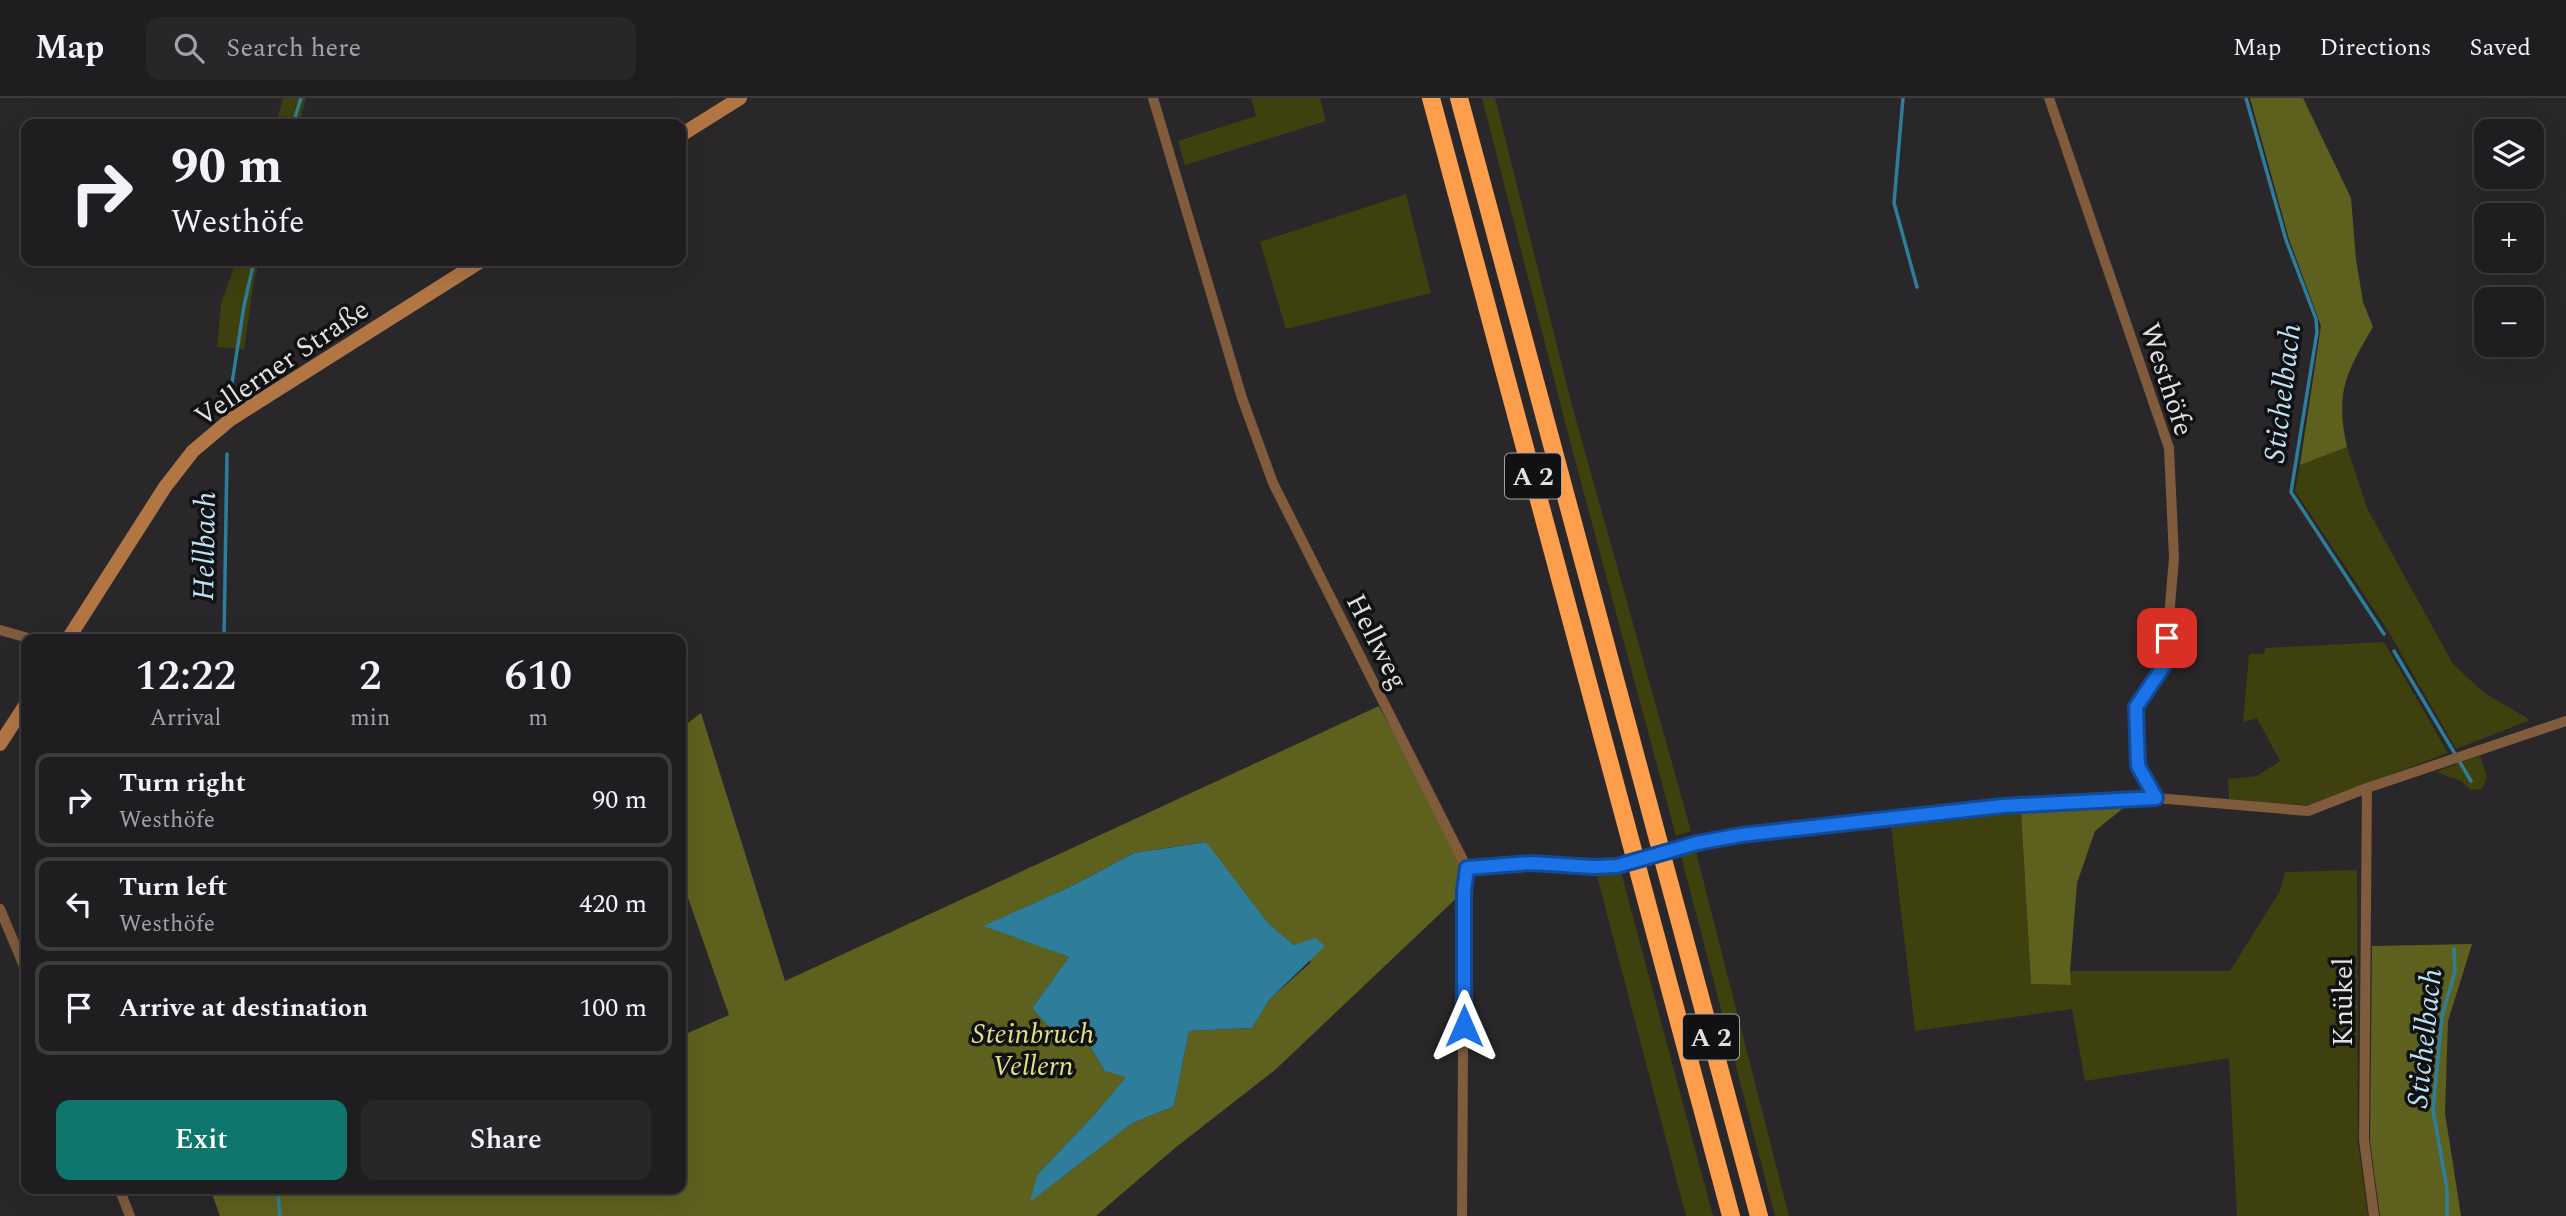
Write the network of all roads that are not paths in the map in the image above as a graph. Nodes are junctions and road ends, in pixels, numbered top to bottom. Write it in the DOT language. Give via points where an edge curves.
graph roads {
  1 [pos="740,98"];
  2 [pos="1153,98"];
  3 [pos="1431,98"];
  4 [pos="1460,98"];
  5 [pos="2049,98"];
  6 [pos="686,132"];
  7 [pos="473,266"];
  8 [pos="0,630"];
  9 [pos="71,634"];
  10 [pos="21,636"];
  11 [pos="21,712"];
  12 [pos="2566,722"];
  13 [pos="0,744"];
  14 [pos="2367,788"];
  15 [pos="2156,798"];
  16 [pos="1467,868"];
  17 [pos="0,909"];
  18 [pos="21,959"];
  19 [pos="121,1194"];
  20 [pos="130,1216"];
  21 [pos="1462,1216"];
  22 [pos="1731,1216"];
  23 [pos="1759,1216"];
  24 [pos="2374,1216"];
  1 -- 6 [label="main road"];
  2 -- 16 [label="street, Hellweg" via="1242,398 1273,483"];
  3 -- 22 [label="highway, A 2"];
  4 -- 23 [label="highway, A 2"];
  5 -- 15 [label="street, Westhöfe" via="2169,448 2174,558 2165,664 2136,707 2138,766"];
  7 -- 9 [label="main road, Vellerner Straße" via="231,419 193,451"];
  8 -- 10 [label="street"];
  11 -- 13 [label="main road"];
  12 -- 14 [label="street"];
  14 -- 15 [label="street" via="2308,811"];
  14 -- 24 [label="street, Knükel" via="2364,1140"];
  15 -- 16 [label="street" via="2003,806 1741,835 1617,866 1531,863"];
  16 -- 21 [label="street"];
  17 -- 18 [label="street"];
  19 -- 20 [label="street"];
}
